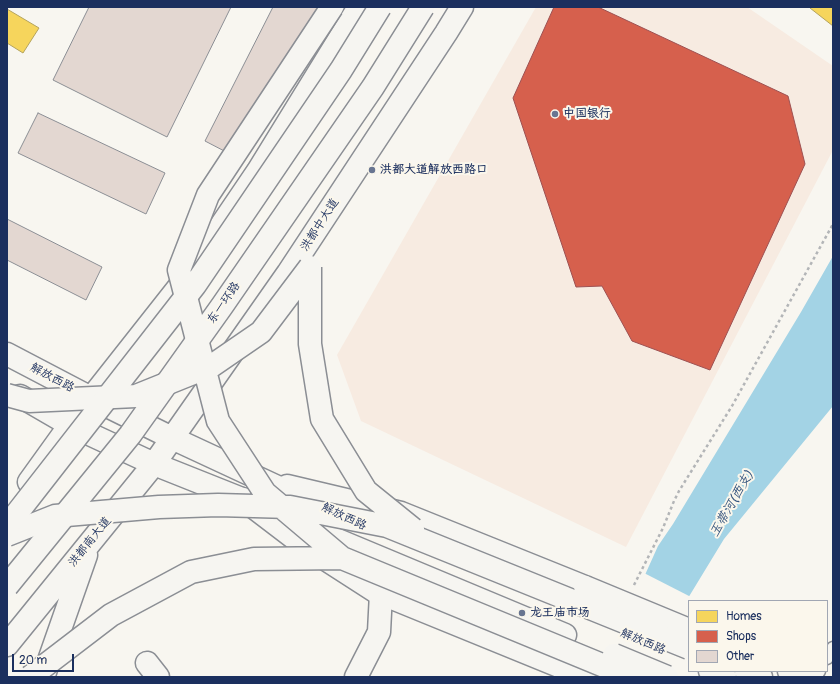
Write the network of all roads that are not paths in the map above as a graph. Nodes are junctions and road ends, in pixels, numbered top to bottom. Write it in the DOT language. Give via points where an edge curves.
graph roads {
  1 [pos="332,7"];
  2 [pos="359,7"];
  3 [pos="380,7"];
  4 [pos="423,7"];
  5 [pos="462,7"];
  6 [pos="472,7"];
  7 [pos="310,267"];
  8 [pos="7,354"];
  9 [pos="7,389"];
  10 [pos="7,395"];
  11 [pos="91,398"];
  12 [pos="70,425"];
  13 [pos="172,438"];
  14 [pos="154,464"];
  15 [pos="266,481"];
  16 [pos="243,499"];
  17 [pos="7,512"];
  18 [pos="7,526"];
  19 [pos="7,535"];
  20 [pos="91,542"];
  21 [pos="431,544"];
  22 [pos="342,558"];
  23 [pos="7,586"];
  24 [pos="381,593"];
  25 [pos="688,630"];
  26 [pos="7,645"];
  27 [pos="688,648"];
  28 [pos="688,662"];
  29 [pos="748,672"];
  30 [pos="792,672"];
  31 [pos="30,677"];
  32 [pos="44,677"];
  33 [pos="356,677"];
  34 [pos="586,677"];
  35 [pos="631,677"];
  36 [pos="667,677"];
  37 [pos="761,677"];
  38 [pos="804,677"];
  1 -- 22 [label="main road, bridge" via="208,195 179,270 218,421 264,493"];
  2 -- 11 [label="main road" via="258,171 182,282"];
  3 -- 18 [label="main road, bridge" via="341,70 194,285"];
  4 -- 23 [label="main road, 东一环路, bridge" via="365,100 227,300 130,435"];
  5 -- 13 [label="main road, 洪都中大道" via="288,273"];
  6 -- 7 [label="main road"];
  7 -- 10 [label="main road, bridge" via="261,332 213,365 136,396 29,401"];
  7 -- 21 [label="main road, bridge" via="310,344 322,419 366,491"];
  8 -- 11 [label="main road, 解放西路"];
  9 -- 12 [label="main road, 解放西路"];
  11 -- 12 [label="main road"];
  11 -- 13 [label="main road, 解放西路"];
  12 -- 14 [label="main road, 解放西路"];
  12 -- 17 [label="main road"];
  13 -- 14 [label="main road, 洪都南大道"];
  13 -- 15 [label="main road, 解放西路"];
  14 -- 16 [label="main road, 解放西路"];
  14 -- 20 [label="main road, 洪都南大道"];
  15 -- 25 [label="main road, bridge" via="401,512"];
  15 -- 28 [label="main road, 解放西路" via="395,541"];
  16 -- 24 [label="main road" via="302,544"];
  16 -- 36 [label="main road, 解放西路, bridge"];
  19 -- 21 [label="main road, bridge" via="55,516 158,507 218,505 290,507 387,526"];
  20 -- 26 [label="main road, 洪都南大道"];
  20 -- 32 [label="main road"];
  21 -- 27 [label="main road, bridge"];
  22 -- 31 [label="main road, bridge" via="254,559 191,572 111,615"];
  22 -- 35 [label="main road, bridge"];
  24 -- 33 [label="main road" via="379,632"];
  24 -- 34 [label="main road"];
  29 -- 37 [label="main road"];
  30 -- 38 [label="main road"];
}
